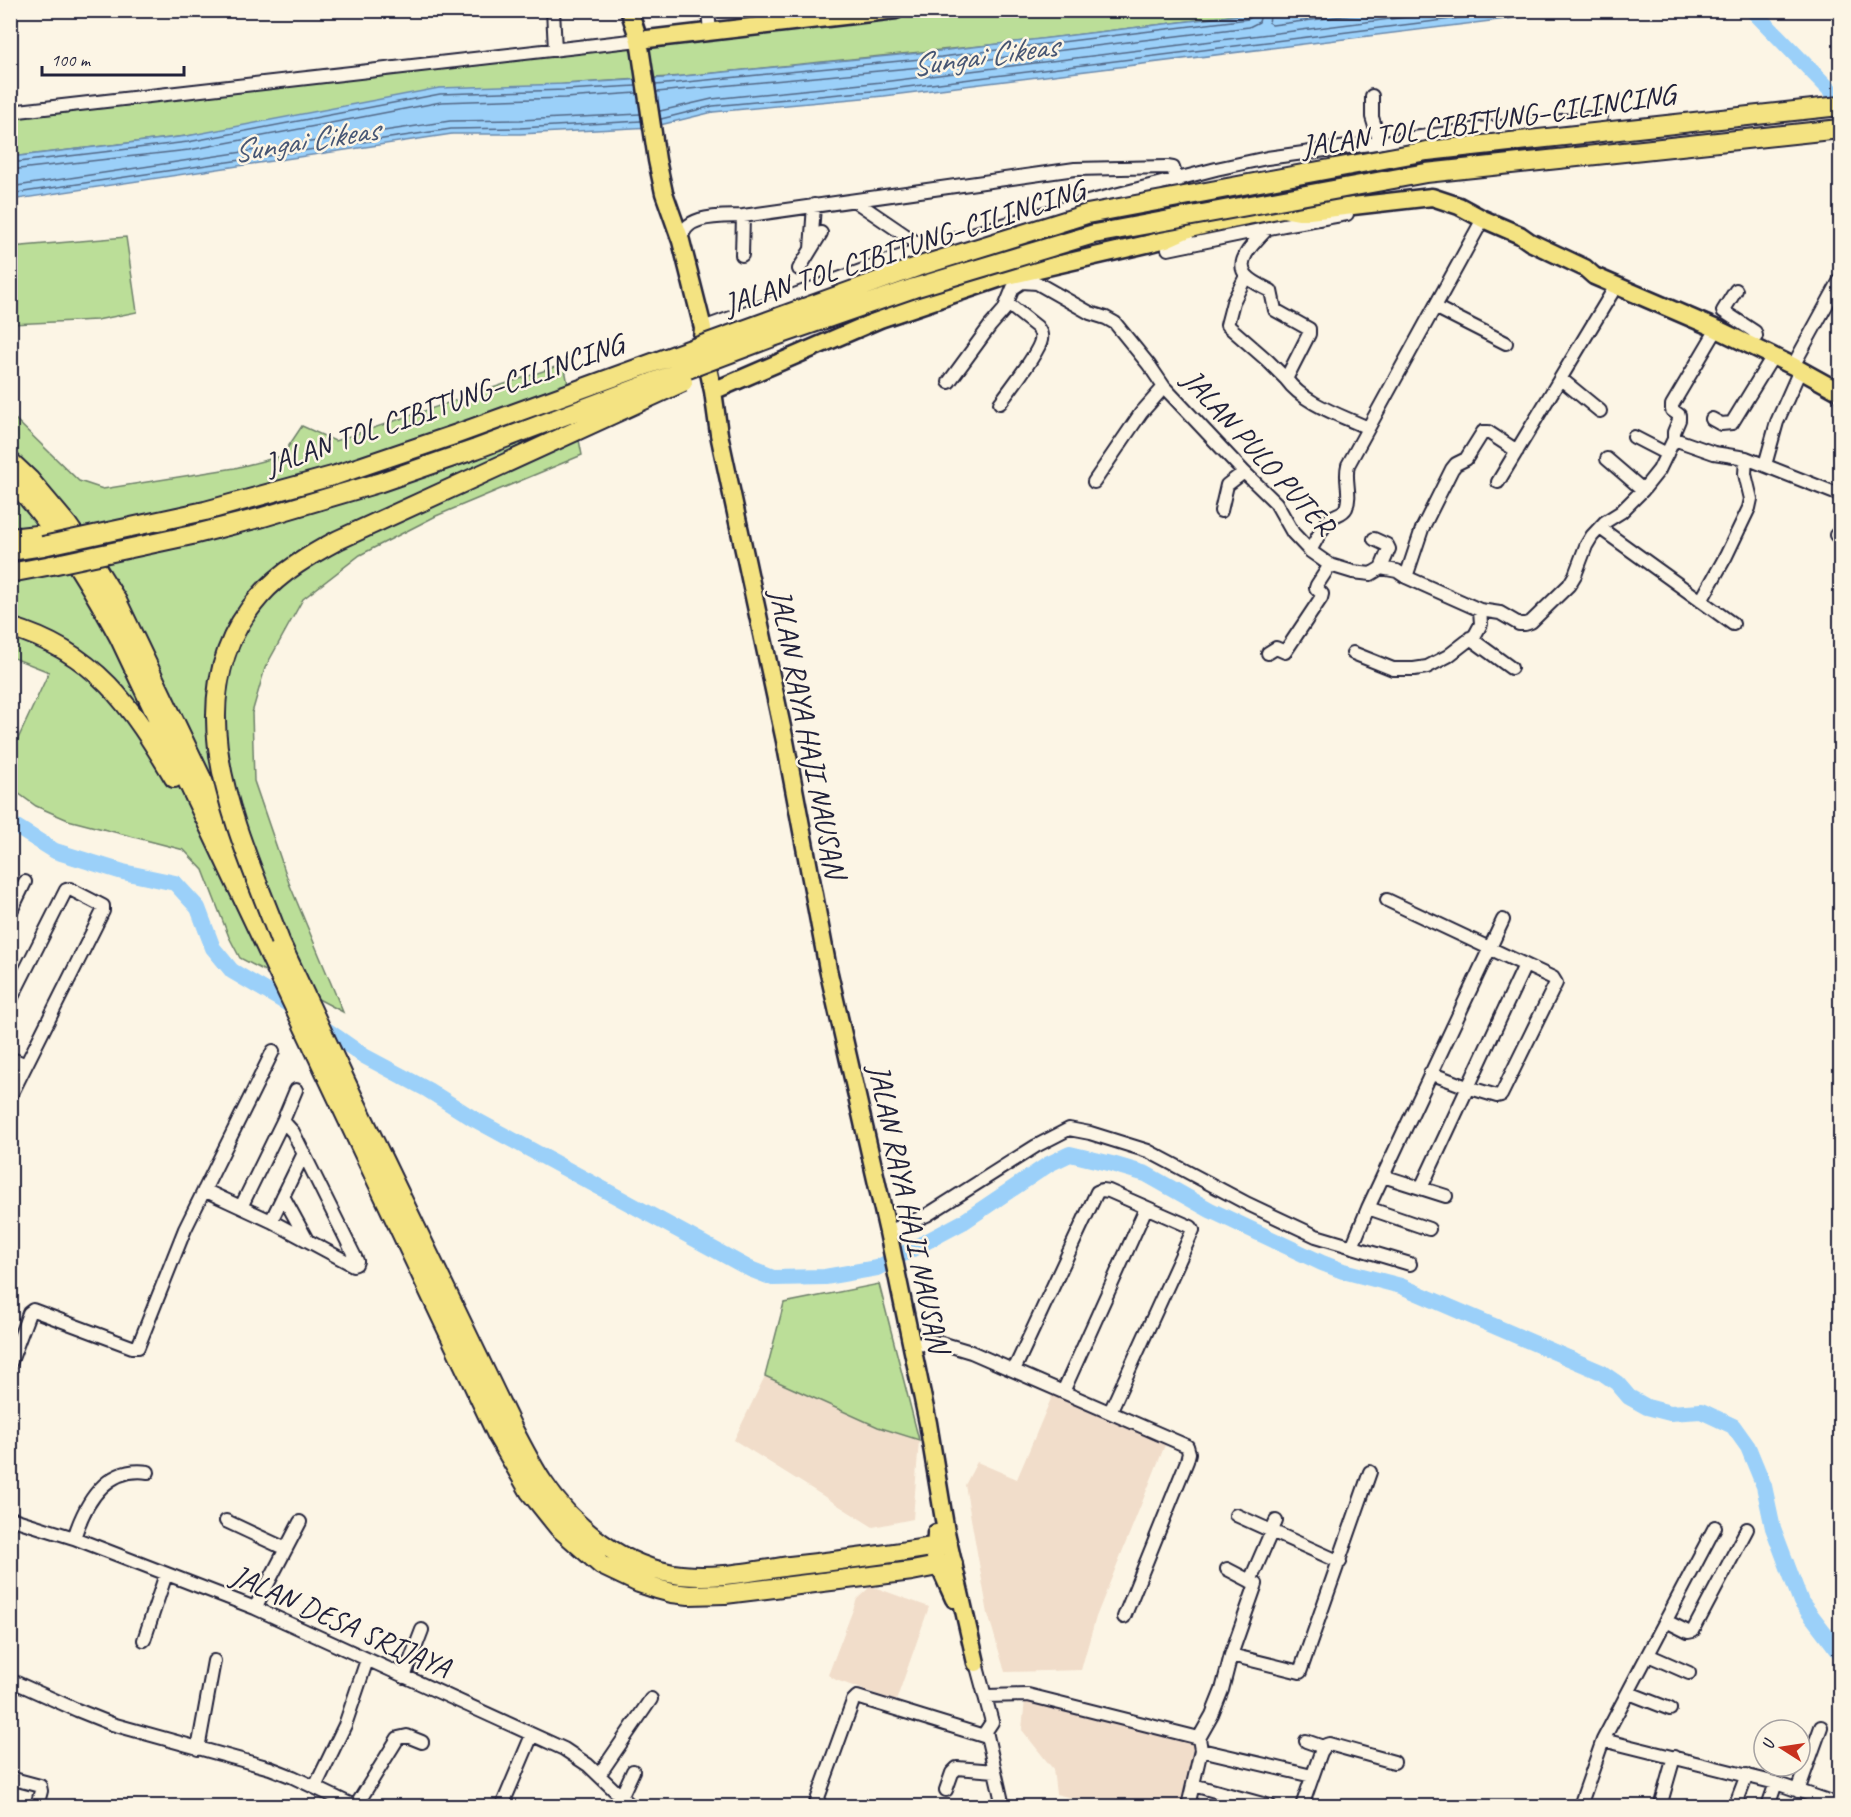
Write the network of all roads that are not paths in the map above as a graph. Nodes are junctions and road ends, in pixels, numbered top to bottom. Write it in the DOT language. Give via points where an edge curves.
graph roads {
  1 [pos="553,10"];
  2 [pos="628,10"];
  3 [pos="708,10"];
  4 [pos="896,10"];
  5 [pos="818,15"];
  6 [pos="710,32"];
  7 [pos="640,46"];
  8 [pos="555,50"];
  9 [pos="1372,96"];
  10 [pos="1840,106"];
  11 [pos="10,112"];
  12 [pos="1601,117"];
  13 [pos="1840,129"];
  14 [pos="1380,143"];
  15 [pos="1176,179"];
  16 [pos="1156,184"];
  17 [pos="664,193"];
  18 [pos="1432,197"];
  19 [pos="855,201"];
  20 [pos="814,205"];
  21 [pos="743,216"];
  22 [pos="1483,219"];
  23 [pos="689,224"];
  24 [pos="1268,228"];
  25 [pos="821,233"];
  26 [pos="1166,238"];
  27 [pos="1187,238"];
  28 [pos="681,241"];
  29 [pos="924,248"];
  30 [pos="811,249"];
  31 [pos="742,255"];
  32 [pos="799,269"];
  33 [pos="1246,276"];
  34 [pos="1840,280"];
  35 [pos="1009,282"];
  36 [pos="1616,286"];
  37 [pos="1736,290"];
  38 [pos="1008,304"];
  39 [pos="1435,307"];
  40 [pos="703,328"];
  41 [pos="1717,329"];
  42 [pos="773,337"];
  43 [pos="1506,343"];
  44 [pos="1751,345"];
  45 [pos="1773,356"];
  46 [pos="1796,368"];
  47 [pos="1286,379"];
  48 [pos="1561,379"];
  49 [pos="948,382"];
  50 [pos="1164,387"];
  51 [pos="713,391"];
  52 [pos="1840,392"];
  53 [pos="1000,403"];
  54 [pos="1600,411"];
  55 [pos="1712,419"];
  56 [pos="1368,428"];
  57 [pos="1634,437"];
  58 [pos="1674,440"];
  59 [pos="1517,451"];
  60 [pos="1667,454"];
  61 [pos="1746,458"];
  62 [pos="1607,459"];
  63 [pos="10,460"];
  64 [pos="1765,465"];
  65 [pos="1244,472"];
  66 [pos="10,478"];
  67 [pos="1094,482"];
  68 [pos="1498,482"];
  69 [pos="1643,490"];
  70 [pos="283,491"];
  71 [pos="1840,495"];
  72 [pos="1221,511"];
  73 [pos="1600,528"];
  74 [pos="10,538"];
  75 [pos="1374,539"];
  76 [pos="10,551"];
  77 [pos="1310,551"];
  78 [pos="1330,565"];
  79 [pos="1381,568"];
  80 [pos="10,573"];
  81 [pos="1406,577"];
  82 [pos="1701,602"];
  83 [pos="1480,610"];
  84 [pos="1733,624"];
  85 [pos="10,627"];
  86 [pos="1470,638"];
  87 [pos="1268,652"];
  88 [pos="1353,653"];
  89 [pos="1511,668"];
  90 [pos="230,873"];
  91 [pos="25,882"];
  92 [pos="1387,900"];
  93 [pos="10,913"];
  94 [pos="1503,920"];
  95 [pos="280,941"];
  96 [pos="1489,948"];
  97 [pos="1525,965"];
  98 [pos="10,1000"];
  99 [pos="273,1051"];
  100 [pos="10,1058"];
  101 [pos="26,1065"];
  102 [pos="1430,1073"];
  103 [pos="1467,1087"];
  104 [pos="296,1090"];
  105 [pos="10,1097"];
  106 [pos="283,1121"];
  107 [pos="304,1153"];
  108 [pos="1383,1176"];
  109 [pos="1421,1188"];
  110 [pos="204,1190"];
  111 [pos="283,1196"];
  112 [pos="1446,1196"];
  113 [pos="241,1207"];
  114 [pos="1146,1208"];
  115 [pos="1368,1208"];
  116 [pos="271,1221"];
  117 [pos="1429,1229"];
  118 [pos="888,1236"];
  119 [pos="308,1240"];
  120 [pos="1352,1247"];
  121 [pos="419,1253"];
  122 [pos="1410,1264"];
  123 [pos="912,1345"];
  124 [pos="13,1350"];
  125 [pos="10,1364"];
  126 [pos="1014,1370"];
  127 [pos="1063,1392"];
  128 [pos="1110,1412"];
  129 [pos="148,1472"];
  130 [pos="1370,1472"];
  131 [pos="1236,1515"];
  132 [pos="10,1518"];
  133 [pos="226,1521"];
  134 [pos="300,1522"];
  135 [pos="1274,1526"];
  136 [pos="1715,1527"];
  137 [pos="1747,1529"];
  138 [pos="74,1538"];
  139 [pos="941,1545"];
  140 [pos="286,1549"];
  141 [pos="1340,1562"];
  142 [pos="945,1564"];
  143 [pos="1227,1569"];
  144 [pos="166,1574"];
  145 [pos="1250,1581"];
  146 [pos="255,1608"];
  147 [pos="1124,1617"];
  148 [pos="1666,1621"];
  149 [pos="422,1630"];
  150 [pos="144,1640"];
  151 [pos="1231,1655"];
  152 [pos="1648,1655"];
  153 [pos="214,1660"];
  154 [pos="367,1660"];
  155 [pos="976,1663"];
  156 [pos="1689,1673"];
  157 [pos="404,1677"];
  158 [pos="10,1680"];
  159 [pos="1629,1693"];
  160 [pos="987,1697"];
  161 [pos="651,1699"];
  162 [pos="1670,1709"];
  163 [pos="1821,1727"];
  164 [pos="532,1735"];
  165 [pos="987,1737"];
  166 [pos="1603,1740"];
  167 [pos="1306,1741"];
  168 [pos="422,1742"];
  169 [pos="1200,1744"];
  170 [pos="1323,1747"];
  171 [pos="198,1749"];
  172 [pos="1674,1757"];
  173 [pos="1394,1762"];
  174 [pos="633,1771"];
  175 [pos="995,1771"];
  176 [pos="599,1775"];
  177 [pos="1747,1775"];
  178 [pos="1312,1776"];
  179 [pos="10,1778"];
  180 [pos="1776,1783"];
  181 [pos="1193,1785"];
  182 [pos="315,1787"];
  183 [pos="946,1790"];
  184 [pos="1798,1791"];
  185 [pos="621,1797"];
  186 [pos="1840,1805"];
  187 [pos="37,1806"];
  188 [pos="355,1806"];
  189 [pos="502,1806"];
  190 [pos="632,1806"];
  191 [pos="815,1806"];
  192 [pos="1003,1806"];
  193 [pos="1188,1806"];
  194 [pos="1269,1806"];
  195 [pos="1302,1806"];
  196 [pos="1580,1806"];
  197 [pos="1660,1806"];
  198 [pos="1735,1806"];
  199 [pos="1768,1806"];
  1 -- 8 [label="street"];
  2 -- 7 [label="main road, JALAN RAYA HAJI NAUSAN"];
  3 -- 6 [label="street"];
  4 -- 5 [label="main road"];
  5 -- 6 [label="main road"];
  6 -- 7 [label="main road"];
  7 -- 8 [label="street"];
  7 -- 17 [label="main road, JALAN RAYA HAJI NAUSAN"];
  8 -- 11 [label="street"];
  9 -- 14 [label="street" via="1372,117"];
  10 -- 70 [label="highway, JALAN TOL CIBITUNG–CILINCING, bridge" via="1427,151 1088,214 917,267 457,434"];
  12 -- 14 [label="street"];
  13 -- 42 [label="highway, JALAN TOL CIBITUNG–CILINCING, bridge" via="1426,173 1094,234 914,288"];
  14 -- 15 [label="street" via="1267,158"];
  15 -- 16 [label="street"];
  15 -- 19 [label="street" via="1173,168 1167,167 1075,169"];
  15 -- 27 [label="street"];
  16 -- 26 [label="street"];
  16 -- 29 [label="street"];
  17 -- 23 [label="street"];
  17 -- 28 [label="main road, JALAN RAYA HAJI NAUSAN"];
  18 -- 22 [label="main road"];
  18 -- 24 [label="street"];
  18 -- 27 [label="main road" via="1300,212 1283,209 1232,219"];
  19 -- 20 [label="street"];
  19 -- 29 [label="street"];
  20 -- 21 [label="street"];
  20 -- 30 [label="street"];
  21 -- 23 [label="street" via="712,217"];
  21 -- 31 [label="street"];
  22 -- 36 [label="main road"];
  22 -- 39 [label="street"];
  23 -- 28 [label="street"];
  24 -- 27 [label="street"];
  24 -- 33 [label="street" via="1243,260"];
  25 -- 30 [label="street"];
  26 -- 27 [label="main road"];
  26 -- 35 [label="main road"];
  28 -- 40 [label="main road, JALAN RAYA HAJI NAUSAN"];
  29 -- 40 [label="street"];
  30 -- 32 [label="street"];
  33 -- 47 [label="street" via="1227,325"];
  33 -- 47 [label="street" via="1271,291 1275,310 1309,329"];
  34 -- 46 [label="street"];
  35 -- 38 [label="street"];
  35 -- 50 [label="street, JALAN PULO PUTER" via="1037,283 1090,314 1115,323"];
  35 -- 51 [label="main road" via="880,319"];
  36 -- 41 [label="main road"];
  36 -- 48 [label="street"];
  37 -- 44 [label="street" via="1723,311 1755,332"];
  38 -- 49 [label="street"];
  38 -- 53 [label="street" via="1032,322 1041,336 1039,346"];
  39 -- 43 [label="street"];
  39 -- 56 [label="street"];
  40 -- 51 [label="main road, JALAN RAYA HAJI NAUSAN" via="701,348"];
  41 -- 44 [label="main road"];
  41 -- 58 [label="street" via="1671,407 1680,417"];
  42 -- 80 [label="highway, JALAN TOL CIBITUNG–CILINCING, bridge" via="476,449 333,497 182,538"];
  42 -- 95 [label="highway, bridge" via="660,394 338,540 298,564 261,595 245,615 223,661 217,685 216,741 232,812"];
  44 -- 45 [label="main road"];
  45 -- 46 [label="main road"];
  45 -- 55 [label="street" via="1732,423 1721,424"];
  46 -- 52 [label="main road"];
  46 -- 64 [label="street"];
  47 -- 56 [label="street" via="1313,402"];
  48 -- 54 [label="street"];
  48 -- 59 [label="street"];
  50 -- 65 [label="street, JALAN PULO PUTER"];
  50 -- 67 [label="street" via="1141,413"];
  51 -- 118 [label="main road, JALAN RAYA HAJI NAUSAN" via="828,969"];
  56 -- 77 [label="street" via="1348,465 1346,509 1333,516"];
  57 -- 60 [label="street"];
  58 -- 60 [label="street, JALAN PULO PUTER"];
  58 -- 61 [label="street"];
  59 -- 68 [label="street"];
  59 -- 81 [label="street" via="1483,432 1466,459 1452,469 1422,529"];
  60 -- 69 [label="street, JALAN PULO PUTER"];
  61 -- 64 [label="street"];
  61 -- 82 [label="street" via="1749,508"];
  62 -- 69 [label="street"];
  63 -- 95 [label="highway, bridge" via="67,524 117,601"];
  64 -- 71 [label="street"];
  65 -- 72 [label="street" via="1227,485"];
  65 -- 77 [label="street, JALAN PULO PUTER" via="1276,502 1293,533"];
  66 -- 90 [label="highway, bridge" via="53,528 106,612"];
  69 -- 73 [label="street, JALAN PULO PUTER"];
  70 -- 74 [label="highway, bridge" via="122,522"];
  70 -- 76 [label="highway, JALAN TOL CIBITUNG–CILINCING, bridge" via="156,522"];
  73 -- 82 [label="street"];
  73 -- 83 [label="street, JALAN PULO PUTER" via="1586,546 1569,585 1531,622 1519,624 1500,613"];
  75 -- 79 [label="street" via="1389,549"];
  77 -- 78 [label="street, JALAN PULO PUTER"];
  78 -- 79 [label="street, JALAN PULO PUTER" via="1363,574"];
  78 -- 87 [label="street" via="1316,588 1321,598 1285,652 1276,648"];
  79 -- 81 [label="street, JALAN PULO PUTER"];
  81 -- 83 [label="street, JALAN PULO PUTER"];
  82 -- 84 [label="street"];
  83 -- 86 [label="street" via="1478,631"];
  85 -- 90 [label="highway" via="56,644 77,657 115,692 149,737"];
  86 -- 88 [label="street" via="1440,661 1414,669 1394,669"];
  86 -- 89 [label="street"];
  90 -- 121 [label="highway"];
  91 -- 93 [label="street"];
  92 -- 96 [label="street"];
  94 -- 96 [label="street"];
  95 -- 121 [label="highway"];
  96 -- 97 [label="street"];
  96 -- 102 [label="street"];
  97 -- 103 [label="street"];
  97 -- 103 [label="street" via="1556,983 1503,1092 1497,1096"];
  98 -- 101 [label="street" via="66,890 103,906"];
  99 -- 110 [label="street"];
  100 -- 101 [label="street"];
  101 -- 105 [label="street"];
  102 -- 103 [label="street"];
  102 -- 108 [label="street"];
  103 -- 109 [label="street"];
  104 -- 106 [label="street"];
  106 -- 107 [label="street"];
  106 -- 113 [label="street"];
  107 -- 111 [label="street"];
  107 -- 119 [label="street" via="357,1263 353,1265"];
  108 -- 109 [label="street"];
  108 -- 115 [label="street"];
  109 -- 112 [label="street"];
  110 -- 113 [label="street"];
  110 -- 124 [label="street" via="138,1347 33,1310 28,1313"];
  111 -- 116 [label="street"];
  111 -- 119 [label="street"];
  113 -- 116 [label="street"];
  114 -- 126 [label="street" via="1109,1191 1097,1192"];
  114 -- 127 [label="street"];
  114 -- 128 [label="street" via="1193,1230"];
  115 -- 117 [label="street"];
  115 -- 120 [label="street"];
  116 -- 119 [label="street"];
  118 -- 120 [label="street" via="1069,1129 1148,1151 1248,1204 1316,1236"];
  118 -- 123 [label="main road, JALAN RAYA HAJI NAUSAN"];
  120 -- 122 [label="street"];
  121 -- 139 [label="highway" via="543,1483 571,1517 614,1552 662,1571 708,1575"];
  121 -- 142 [label="highway" via="498,1437 517,1472 558,1527 601,1565 639,1584 672,1593 706,1595 815,1584"];
  123 -- 126 [label="street" via="952,1345"];
  123 -- 139 [label="main road, JALAN RAYA HAJI NAUSAN" via="935,1469"];
  124 -- 125 [label="street"];
  126 -- 127 [label="street"];
  127 -- 128 [label="street"];
  128 -- 147 [label="street" via="1185,1444 1189,1453"];
  129 -- 138 [label="street" via="123,1473 105,1484 82,1513"];
  130 -- 141 [label="street"];
  131 -- 135 [label="street"];
  132 -- 138 [label="street, JALAN DESA SRIJAYA"];
  133 -- 140 [label="street"];
  134 -- 140 [label="street"];
  135 -- 141 [label="street"];
  135 -- 145 [label="street"];
  136 -- 148 [label="street"];
  137 -- 148 [label="street" via="1693,1631"];
  138 -- 144 [label="street, JALAN DESA SRIJAYA"];
  139 -- 142 [label="main road, JALAN RAYA HAJI NAUSAN"];
  140 -- 146 [label="street"];
  141 -- 151 [label="street" via="1300,1672"];
  142 -- 155 [label="main road, JALAN RAYA HAJI NAUSAN"];
  143 -- 145 [label="street"];
  144 -- 146 [label="street, JALAN DESA SRIJAYA"];
  144 -- 150 [label="street"];
  145 -- 151 [label="street" via="1256,1584"];
  146 -- 154 [label="street, JALAN DESA SRIJAYA"];
  148 -- 152 [label="street"];
  149 -- 157 [label="street"];
  151 -- 169 [label="street" via="1222,1690"];
  152 -- 156 [label="street"];
  152 -- 159 [label="street"];
  153 -- 171 [label="street"];
  154 -- 157 [label="street, JALAN DESA SRIJAYA"];
  154 -- 182 [label="street" via="345,1725"];
  155 -- 160 [label="street, JALAN RAYA HAJI NAUSAN"];
  157 -- 164 [label="street, JALAN DESA SRIJAYA"];
  158 -- 171 [label="street" via="112,1724"];
  159 -- 162 [label="street"];
  159 -- 166 [label="street"];
  160 -- 165 [label="street, JALAN RAYA HAJI NAUSAN" via="992,1722"];
  160 -- 169 [label="street" via="1028,1695"];
  161 -- 176 [label="street"];
  163 -- 184 [label="street"];
  164 -- 176 [label="street, JALAN DESA SRIJAYA" via="577,1757"];
  164 -- 189 [label="street"];
  165 -- 175 [label="street, JALAN RAYA HAJI NAUSAN"];
  165 -- 191 [label="street" via="856,1697"];
  166 -- 172 [label="street"];
  166 -- 196 [label="street"];
  167 -- 170 [label="street"];
  168 -- 188 [label="street" via="398,1737"];
  169 -- 178 [label="street"];
  169 -- 181 [label="street"];
  170 -- 173 [label="street" via="1329,1744"];
  170 -- 178 [label="street"];
  171 -- 182 [label="street" via="270,1768"];
  172 -- 177 [label="street"];
  172 -- 197 [label="street"];
  174 -- 185 [label="street"];
  175 -- 183 [label="street" via="957,1768"];
  175 -- 192 [label="street, JALAN RAYA HAJI NAUSAN"];
  176 -- 185 [label="street, JALAN DESA SRIJAYA"];
  177 -- 180 [label="street"];
  177 -- 198 [label="street"];
  178 -- 195 [label="street"];
  179 -- 187 [label="street" via="40,1786"];
  180 -- 184 [label="street"];
  180 -- 199 [label="street"];
  181 -- 193 [label="street"];
  181 -- 194 [label="street"];
  182 -- 188 [label="street"];
  184 -- 186 [label="street"];
  185 -- 190 [label="street, JALAN DESA SRIJAYA"];
}
